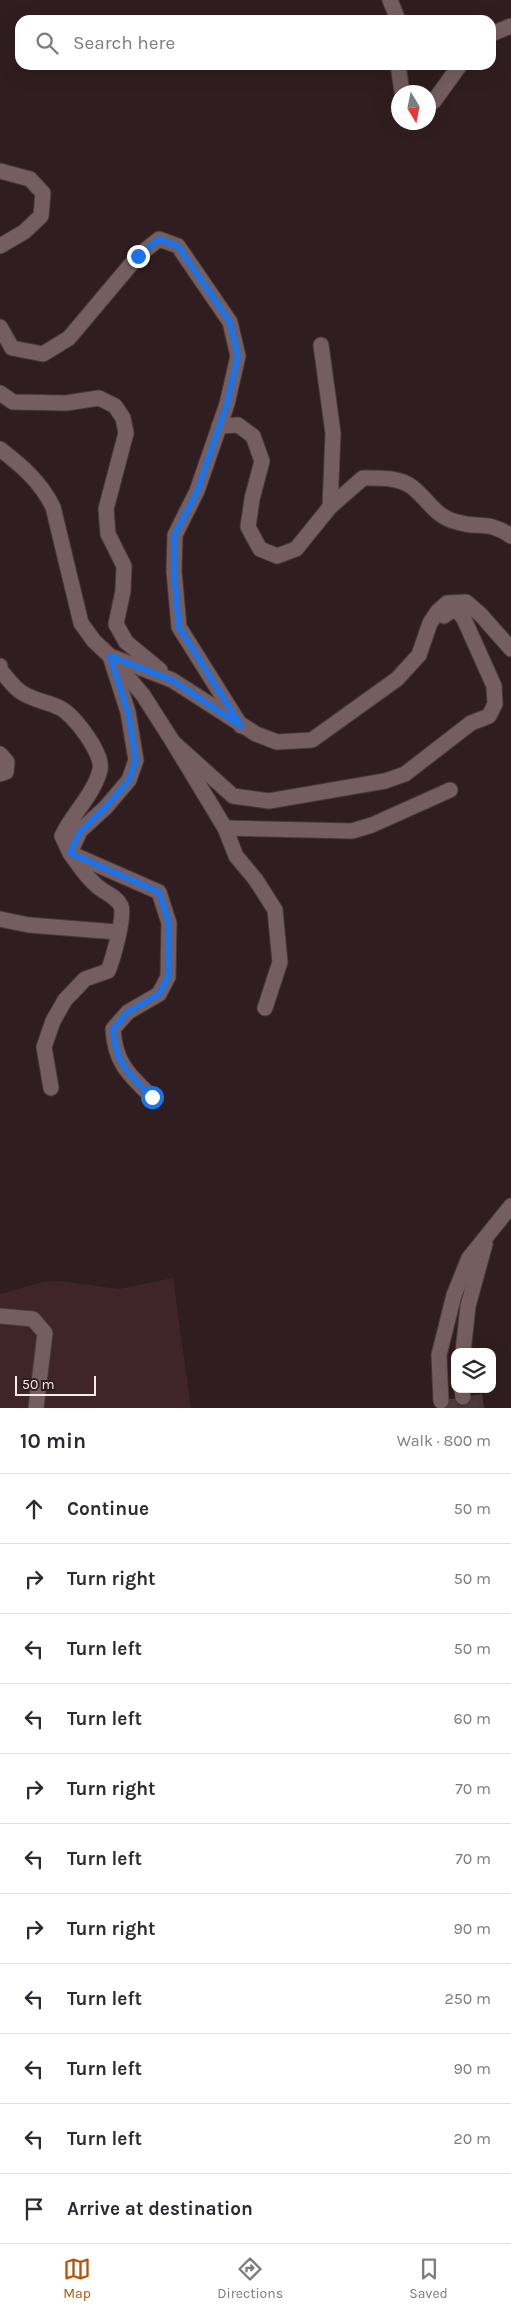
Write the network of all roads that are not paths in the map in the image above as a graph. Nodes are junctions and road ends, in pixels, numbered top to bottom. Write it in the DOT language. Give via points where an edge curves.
graph roads {
  1 [pos="390,0"];
  2 [pos="396,15"];
  3 [pos="511,26"];
  4 [pos="496,32"];
  5 [pos="399,70"];
  6 [pos="456,70"];
  7 [pos="401,85"];
  8 [pos="436,98"];
  9 [pos="0,171"];
  10 [pos="0,246"];
  11 [pos="0,327"];
  12 [pos="321,345"];
  13 [pos="0,393"];
  14 [pos="219,426"];
  15 [pos="0,449"];
  16 [pos="330,507"];
  17 [pos="511,536"];
  18 [pos="444,616"];
  19 [pos="511,649"];
  20 [pos="110,656"];
  21 [pos="0,666"];
  22 [pos="172,680"];
  23 [pos="241,726"];
  24 [pos="173,742"];
  25 [pos="0,754"];
  26 [pos="0,774"];
  27 [pos="450,790"];
  28 [pos="225,828"];
  29 [pos="70,853"];
  30 [pos="0,919"];
  31 [pos="117,932"];
  32 [pos="265,1008"];
  33 [pos="51,1088"];
  34 [pos="152,1097"];
  35 [pos="511,1206"];
  36 [pos="486,1238"];
  37 [pos="0,1316"];
  38 [pos="463,1348"];
  39 [pos="456,1396"];
  40 [pos="36,1408"];
  1 -- 2 [label="street"];
  3 -- 4 [label="street"];
  5 -- 7 [label="street"];
  6 -- 8 [label="street"];
  9 -- 10 [label="street" via="30,179 43,193 41,216 24,232"];
  11 -- 14 [label="street" via="12,348 43,354 69,338 138,256 159,239 178,246 230,322 238,356"];
  12 -- 16 [label="street" via="333,434"];
  13 -- 22 [label="street" via="13,402 66,403 99,398 115,406 123,418 126,433 106,509 108,534 124,566 124,591 116,624 126,642"];
  14 -- 16 [label="street" via="238,425 253,436 262,461 248,528 260,549 277,556 296,549"];
  14 -- 23 [label="street" via="197,492 175,534 174,571 179,627"];
  15 -- 20 [label="street" via="44,489 52,507 82,623"];
  16 -- 17 [label="street" via="364,478 386,478 411,486 434,511 456,522 498,527"];
  18 -- 24 [label="street" via="458,611 464,619 494,686 495,704 489,716 471,723 406,774 375,783 269,801 255,800 233,796"];
  19 -- 23 [label="street" via="466,602 447,603 430,623 419,656 397,679 312,740 278,742"];
  20 -- 22 [label="street"];
  20 -- 24 [label="street" via="143,695"];
  20 -- 29 [label="street" via="128,712 136,760 129,780 80,832"];
  21 -- 29 [label="street" via="20,692 62,709 81,727 97,754 101,768 62,836"];
  22 -- 23 [label="street"];
  24 -- 28 [label="street"];
  25 -- 26 [label="street" via="7,762 6,772"];
  27 -- 28 [label="street" via="352,831"];
  28 -- 32 [label="street" via="236,856 275,910 280,962"];
  29 -- 31 [label="street" via="97,887 116,899 121,907 122,917"];
  29 -- 34 [label="street" via="159,892 169,923 168,977 159,994 128,1012 113,1029 114,1045 124,1070"];
  30 -- 31 [label="street" via="29,925"];
  31 -- 33 [label="street" via="116,951 108,970 85,979 65,1000 53,1020 44,1047"];
  35 -- 36 [label="street"];
  36 -- 38 [label="street" via="468,1306"];
  36 -- 39 [label="street" via="469,1258 463,1272 447,1316 438,1358"];
  37 -- 40 [label="street" via="33,1319 46,1333"];
}
